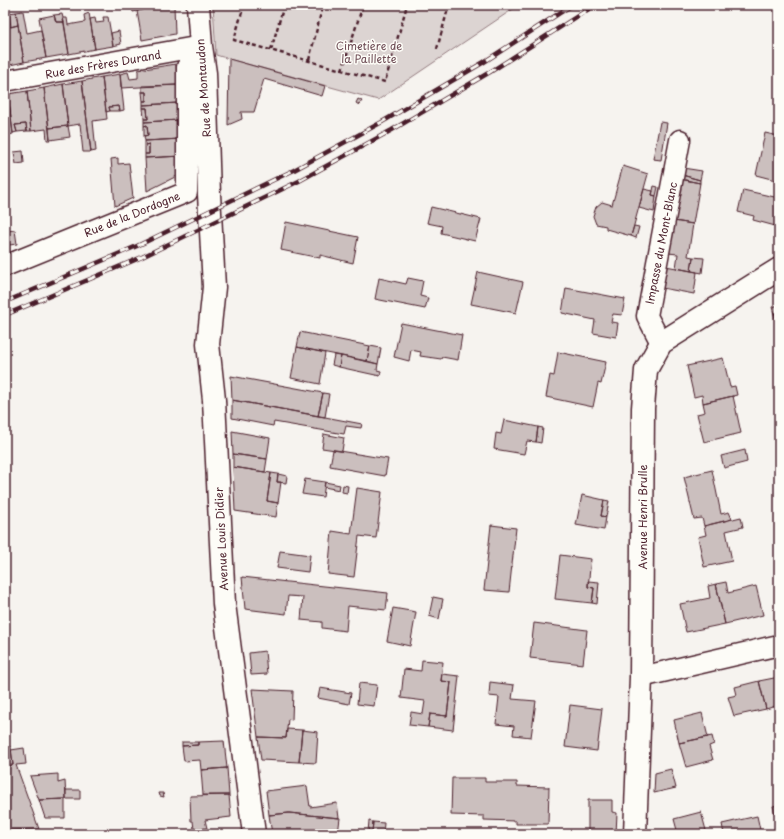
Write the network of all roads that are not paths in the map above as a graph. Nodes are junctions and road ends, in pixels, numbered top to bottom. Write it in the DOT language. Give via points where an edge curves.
graph roads {
  1 [pos="198,5"];
  2 [pos="200,46"];
  3 [pos="5,81"];
  4 [pos="680,140"];
  5 [pos="212,242"];
  6 [pos="5,266"];
  7 [pos="779,269"];
  8 [pos="661,343"];
  9 [pos="779,645"];
  10 [pos="642,677"];
  11 [pos="254,834"];
  12 [pos="635,834"];
  1 -- 2 [label="main road, Rue de Montaudon"];
  2 -- 3 [label="street, Rue des Frères Durand"];
  2 -- 5 [label="main road, Rue de Montaudon" via="205,73"];
  2 -- 6 [label="street, Rue de la Dordogne" via="187,67 187,192"];
  4 -- 8 [label="street, Impasse du Mont-Blanc" via="647,316"];
  5 -- 11 [label="main road, Avenue Louis Didier" via="214,287 208,344 214,400 224,604"];
  7 -- 8 [label="main road, Avenue Henri Brulle"];
  8 -- 10 [label="main road, Avenue Henri Brulle" via="646,370 643,408"];
  9 -- 10 [label="street"];
  10 -- 12 [label="main road, Avenue Henri Brulle"];
}
